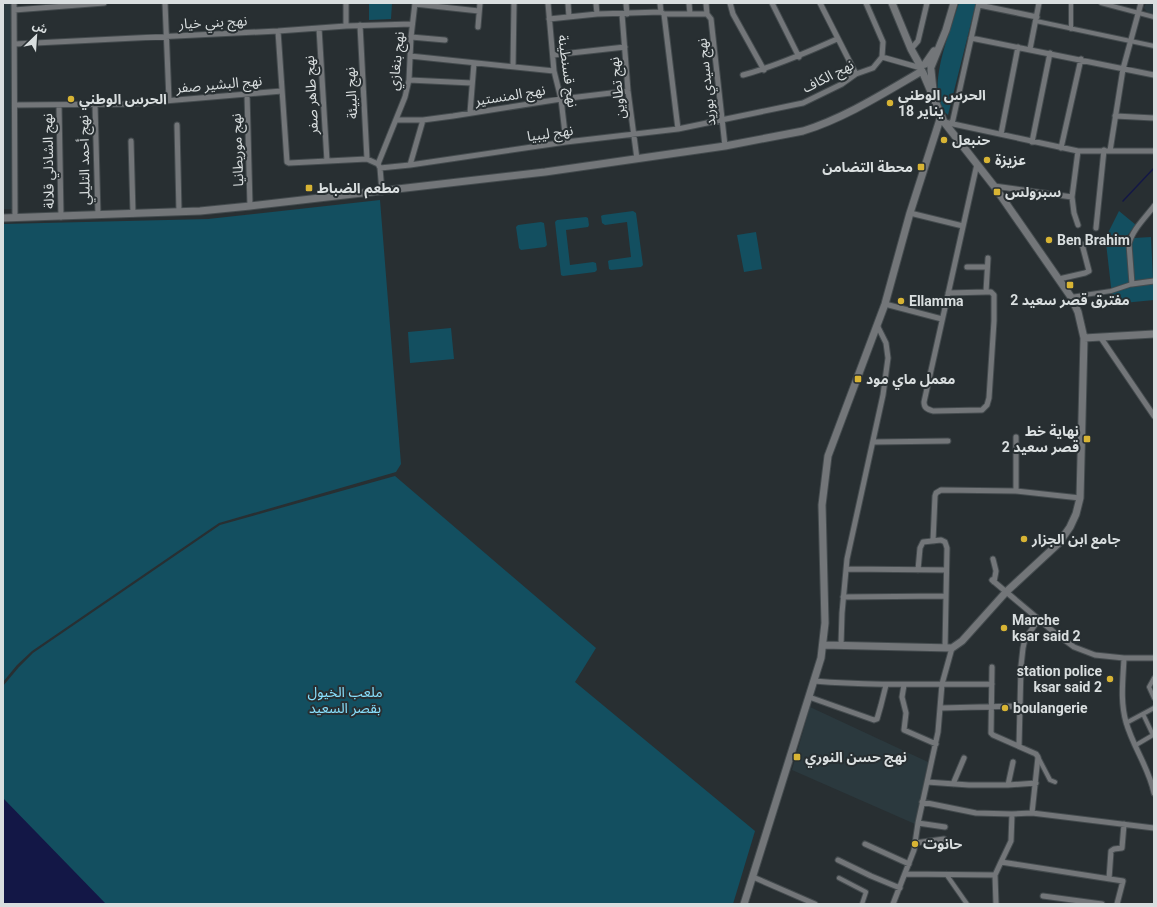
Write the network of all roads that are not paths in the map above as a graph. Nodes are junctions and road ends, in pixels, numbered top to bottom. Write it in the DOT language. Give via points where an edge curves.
graph roads {
  1 [pos="14,3"];
  2 [pos="104,3"];
  3 [pos="165,3"];
  4 [pos="346,3"];
  5 [pos="415,3"];
  6 [pos="480,3"];
  7 [pos="514,3"];
  8 [pos="548,3"];
  9 [pos="568,3"];
  10 [pos="596,3"];
  11 [pos="626,3"];
  12 [pos="660,3"];
  13 [pos="689,3"];
  14 [pos="706,3"];
  15 [pos="730,3"];
  16 [pos="772,3"];
  17 [pos="820,3"];
  18 [pos="866,3"];
  19 [pos="892,3"];
  20 [pos="927,3"];
  21 [pos="954,3"];
  22 [pos="1039,3"];
  23 [pos="1071,3"];
  24 [pos="1101,3"];
  25 [pos="1141,3"];
  26 [pos="979,4"];
  27 [pos="60,5"];
  28 [pos="453,6"];
  29 [pos="14,10"];
  30 [pos="479,11"];
  31 [pos="663,13"];
  32 [pos="1138,13"];
  33 [pos="597,14"];
  34 [pos="625,14"];
  35 [pos="690,14"];
  36 [pos="708,15"];
  37 [pos="570,17"];
  38 [pos="1154,17"];
  39 [pos="549,19"];
  40 [pos="1036,19"];
  41 [pos="412,24"];
  42 [pos="360,25"];
  43 [pos="346,26"];
  44 [pos="478,27"];
  45 [pos="319,28"];
  46 [pos="1071,29"];
  47 [pos="278,31"];
  48 [pos="166,37"];
  49 [pos="411,37"];
  50 [pos="971,38"];
  51 [pos="837,39"];
  52 [pos="445,40"];
  53 [pos="1131,41"];
  54 [pos="15,44"];
  55 [pos="1154,46"];
  56 [pos="625,47"];
  57 [pos="912,47"];
  58 [pos="1018,47"];
  59 [pos="1030,49"];
  60 [pos="1050,53"];
  61 [pos="553,55"];
  62 [pos="410,56"];
  63 [pos="799,57"];
  64 [pos="882,57"];
  65 [pos="1081,59"];
  66 [pos="474,62"];
  67 [pos="513,66"];
  68 [pos="925,68"];
  69 [pos="1123,68"];
  70 [pos="764,70"];
  71 [pos="554,71"];
  72 [pos="856,74"];
  73 [pos="743,75"];
  74 [pos="1154,75"];
  75 [pos="409,80"];
  76 [pos="472,83"];
  77 [pos="628,90"];
  78 [pos="282,91"];
  79 [pos="247,94"];
  80 [pos="560,99"];
  81 [pos="169,100"];
  82 [pos="15,105"];
  83 [pos="95,105"];
  84 [pos="58,106"];
  85 [pos="470,113"];
  86 [pos="1115,116"];
  87 [pos="1154,118"];
  88 [pos="722,119"];
  89 [pos="396,120"];
  90 [pos="423,120"];
  91 [pos="945,120"];
  92 [pos="177,125"];
  93 [pos="678,129"];
  94 [pos="633,134"];
  95 [pos="1001,134"];
  96 [pos="131,141"];
  97 [pos="566,142"];
  98 [pos="1032,142"];
  99 [pos="725,146"];
  100 [pos="1061,148"];
  101 [pos="1107,150"];
  102 [pos="1078,151"];
  103 [pos="1154,151"];
  104 [pos="367,159"];
  105 [pos="637,159"];
  106 [pos="327,161"];
  107 [pos="977,164"];
  108 [pos="410,165"];
  109 [pos="379,166"];
  110 [pos="994,186"];
  111 [pos="382,192"];
  112 [pos="1072,197"];
  113 [pos="250,206"];
  114 [pos="1154,206"];
  115 [pos="179,212"];
  116 [pos="910,213"];
  117 [pos="134,214"];
  118 [pos="98,215"];
  119 [pos="61,217"];
  120 [pos="3,218"];
  121 [pos="15,218"];
  122 [pos="963,226"];
  123 [pos="1078,226"];
  124 [pos="1096,228"];
  125 [pos="1082,244"];
  126 [pos="988,258"];
  127 [pos="967,267"];
  128 [pos="987,267"];
  129 [pos="1059,279"];
  130 [pos="1154,281"];
  131 [pos="1132,284"];
  132 [pos="986,292"];
  133 [pos="948,293"];
  134 [pos="1071,297"];
  135 [pos="885,304"];
  136 [pos="942,319"];
  137 [pos="877,325"];
  138 [pos="1154,334"];
  139 [pos="1084,338"];
  140 [pos="1101,338"];
  141 [pos="1154,416"];
  142 [pos="1016,437"];
  143 [pos="948,441"];
  144 [pos="873,442"];
  145 [pos="1016,491"];
  146 [pos="1080,498"];
  147 [pos="932,541"];
  148 [pos="993,559"];
  149 [pos="846,569"];
  150 [pos="918,570"];
  151 [pos="946,570"];
  152 [pos="1006,592"];
  153 [pos="946,596"];
  154 [pos="843,597"];
  155 [pos="1039,619"];
  156 [pos="823,645"];
  157 [pos="841,645"];
  158 [pos="948,648"];
  159 [pos="1124,658"];
  160 [pos="1154,658"];
  161 [pos="992,667"];
  162 [pos="1154,678"];
  163 [pos="814,681"];
  164 [pos="942,684"];
  165 [pos="992,684"];
  166 [pos="886,685"];
  167 [pos="904,685"];
  168 [pos="809,697"];
  169 [pos="1154,698"];
  170 [pos="1021,706"];
  171 [pos="992,707"];
  172 [pos="941,708"];
  173 [pos="1154,708"];
  174 [pos="1143,714"];
  175 [pos="1126,724"];
  176 [pos="1153,735"];
  177 [pos="936,744"];
  178 [pos="1136,745"];
  179 [pos="1020,746"];
  180 [pos="1038,757"];
  181 [pos="964,758"];
  182 [pos="1013,762"];
  183 [pos="927,782"];
  184 [pos="1055,782"];
  185 [pos="1036,783"];
  186 [pos="953,784"];
  187 [pos="1008,785"];
  188 [pos="1154,794"];
  189 [pos="922,802"];
  190 [pos="1032,813"];
  191 [pos="1012,814"];
  192 [pos="918,823"];
  193 [pos="1124,824"];
  194 [pos="945,827"];
  195 [pos="1154,828"];
  196 [pos="944,839"];
  197 [pos="915,843"];
  198 [pos="865,844"];
  199 [pos="838,860"];
  200 [pos="1001,862"];
  201 [pos="909,864"];
  202 [pos="905,874"];
  203 [pos="946,874"];
  204 [pos="995,875"];
  205 [pos="753,877"];
  206 [pos="839,878"];
  207 [pos="1109,878"];
  208 [pos="900,888"];
  209 [pos="1043,896"];
  210 [pos="745,903"];
  211 [pos="815,904"];
  212 [pos="862,904"];
  213 [pos="893,904"];
  214 [pos="967,904"];
  215 [pos="996,904"];
  216 [pos="1102,904"];
  217 [pos="1117,904"];
  1 -- 29 [label="street"];
  2 -- 27 [label="street"];
  3 -- 48 [label="street"];
  4 -- 43 [label="street"];
  5 -- 28 [label="street"];
  5 -- 41 [label="street, نهج بنغازي"];
  6 -- 30 [label="street"];
  7 -- 67 [label="street"];
  8 -- 39 [label="street, نهج قسنطينة"];
  9 -- 37 [label="street"];
  10 -- 33 [label="street"];
  11 -- 34 [label="street, نهج تطاوين"];
  12 -- 31 [label="street"];
  13 -- 35 [label="street"];
  14 -- 36 [label="street, نهج سيدي بوزيد"];
  15 -- 70 [label="street" via="733,14"];
  16 -- 63 [label="street"];
  17 -- 51 [label="street"];
  18 -- 64 [label="street" via="883,42"];
  19 -- 57 [label="street"];
  20 -- 57 [label="street" via="918,41"];
  21 -- 68 [label="street" via="946,30"];
  22 -- 40 [label="street"];
  23 -- 46 [label="street"];
  24 -- 32 [label="street"];
  25 -- 32 [label="street"];
  26 -- 40 [label="street"];
  26 -- 50 [label="street"];
  27 -- 29 [label="street"];
  28 -- 30 [label="street"];
  29 -- 54 [label="street"];
  30 -- 44 [label="street"];
  31 -- 34 [label="street"];
  31 -- 35 [label="street"];
  31 -- 93 [label="street"];
  32 -- 38 [label="street"];
  32 -- 53 [label="street"];
  33 -- 34 [label="street"];
  33 -- 37 [label="street"];
  34 -- 56 [label="street, نهج تطاوين"];
  35 -- 36 [label="street"];
  36 -- 88 [label="street, نهج سيدي بوزيد" via="712,19"];
  37 -- 39 [label="street"];
  39 -- 61 [label="street, نهج قسنطينة"];
  40 -- 46 [label="street"];
  40 -- 59 [label="street"];
  41 -- 42 [label="street, نهج بني خيار"];
  41 -- 49 [label="street, نهج بنغازي"];
  42 -- 43 [label="street, نهج بني خيار"];
  42 -- 104 [label="street, نهج البيئة"];
  43 -- 45 [label="street, نهج بني خيار"];
  45 -- 47 [label="street, نهج بني خيار"];
  45 -- 106 [label="street, نهج طاهر صفر"];
  46 -- 53 [label="street"];
  47 -- 48 [label="street, نهج بني خيار"];
  47 -- 78 [label="street"];
  48 -- 54 [label="street, نهج بني خيار"];
  48 -- 81 [label="street"];
  49 -- 52 [label="street"];
  49 -- 62 [label="street, نهج بنغازي"];
  50 -- 58 [label="street"];
  50 -- 91 [label="street"];
  51 -- 63 [label="street"];
  51 -- 72 [label="street"];
  53 -- 55 [label="street"];
  53 -- 69 [label="street"];
  54 -- 82 [label="street"];
  56 -- 61 [label="street"];
  56 -- 77 [label="street, نهج تطاوين"];
  57 -- 68 [label="street"];
  58 -- 59 [label="street"];
  58 -- 95 [label="street"];
  59 -- 60 [label="street"];
  60 -- 65 [label="street"];
  60 -- 98 [label="street"];
  61 -- 71 [label="street, نهج قسنطينة"];
  62 -- 66 [label="street"];
  62 -- 75 [label="street, نهج بنغازي"];
  63 -- 70 [label="street"];
  64 -- 68 [label="street"];
  64 -- 72 [label="street, نهج الكاف" via="873,68"];
  65 -- 69 [label="street"];
  65 -- 100 [label="street"];
  66 -- 67 [label="street"];
  66 -- 76 [label="street"];
  67 -- 71 [label="street"];
  68 -- 91 [label="street" via="934,98"];
  68 -- 99 [label="street" via="864,104 815,127"];
  69 -- 74 [label="street"];
  69 -- 86 [label="street"];
  70 -- 73 [label="street"];
  71 -- 80 [label="street, نهج قسنطينة"];
  72 -- 88 [label="street, نهج الكاف" via="842,84 803,103"];
  75 -- 76 [label="street"];
  75 -- 89 [label="street, نهج بنغازي"];
  76 -- 85 [label="street"];
  77 -- 80 [label="street, نهج المنستير"];
  77 -- 94 [label="street, نهج تطاوين"];
  78 -- 79 [label="street, نهج البشير صفر"];
  78 -- 106 [label="street" via="287,162"];
  79 -- 81 [label="street, نهج البشير صفر"];
  79 -- 113 [label="street, نهج موريطانيا"];
  80 -- 85 [label="street, نهج المنستير"];
  80 -- 97 [label="street, نهج قسنطينة"];
  81 -- 83 [label="street, نهج البشير صفر"];
  82 -- 84 [label="street, نهج البشير صفر"];
  82 -- 121 [label="street"];
  83 -- 84 [label="street, نهج البشير صفر"];
  83 -- 118 [label="street, نهج أحمد التليلي"];
  84 -- 119 [label="street, نهج الشاذلي قلالة"];
  85 -- 90 [label="street, نهج المنستير"];
  86 -- 87 [label="street"];
  86 -- 101 [label="street"];
  88 -- 93 [label="street, نهج ليبيا"];
  88 -- 99 [label="street, نهج سيدي بوزيد"];
  89 -- 90 [label="street, نهج المنستير"];
  89 -- 109 [label="street, نهج بنغازي"];
  90 -- 108 [label="street"];
  91 -- 95 [label="street"];
  91 -- 107 [label="street"];
  91 -- 116 [label="street"];
  92 -- 115 [label="street"];
  93 -- 94 [label="street, نهج ليبيا"];
  94 -- 97 [label="street, نهج ليبيا"];
  94 -- 105 [label="street, نهج تطاوين"];
  95 -- 98 [label="street"];
  96 -- 117 [label="street"];
  97 -- 108 [label="street, نهج ليبيا"];
  98 -- 100 [label="street"];
  99 -- 105 [label="street"];
  100 -- 102 [label="street"];
  101 -- 102 [label="street"];
  101 -- 103 [label="street"];
  101 -- 124 [label="street"];
  102 -- 112 [label="street"];
  104 -- 106 [label="street"];
  104 -- 109 [label="street"];
  105 -- 111 [label="street"];
  107 -- 110 [label="street"];
  107 -- 122 [label="street"];
  108 -- 109 [label="street, نهج ليبيا"];
  109 -- 111 [label="street, نهج بنغازي"];
  110 -- 112 [label="street"];
  110 -- 129 [label="street"];
  111 -- 113 [label="street"];
  112 -- 123 [label="street"];
  113 -- 115 [label="street"];
  114 -- 131 [label="street" via="1130,239"];
  115 -- 117 [label="street"];
  116 -- 122 [label="street"];
  116 -- 135 [label="street"];
  117 -- 118 [label="street"];
  118 -- 119 [label="street"];
  119 -- 121 [label="street"];
  120 -- 121 [label="street"];
  122 -- 133 [label="street"];
  125 -- 129 [label="street" via="1089,271"];
  126 -- 128 [label="street"];
  127 -- 128 [label="street"];
  128 -- 132 [label="street"];
  129 -- 134 [label="street"];
  130 -- 131 [label="street"];
  131 -- 134 [label="street" via="1111,292"];
  132 -- 133 [label="street"];
  132 -- 136 [label="street" via="994,295 994,321 989,398 982,410 933,411 924,405"];
  133 -- 136 [label="street"];
  134 -- 139 [label="street" via="1078,312"];
  135 -- 136 [label="street"];
  135 -- 137 [label="street"];
  137 -- 144 [label="street" via="886,343 888,358"];
  137 -- 156 [label="street" via="828,456 822,505 825,623"];
  138 -- 140 [label="street"];
  139 -- 140 [label="street"];
  139 -- 146 [label="street"];
  140 -- 141 [label="street"];
  142 -- 145 [label="street"];
  143 -- 144 [label="street"];
  144 -- 149 [label="street"];
  145 -- 146 [label="street"];
  145 -- 147 [label="street" via="938,492 935,496"];
  146 -- 152 [label="street" via="1070,528 1059,543"];
  147 -- 150 [label="street" via="923,542 921,545"];
  147 -- 151 [label="street" via="943,541 947,544"];
  148 -- 152 [label="street" via="996,571 993,581"];
  149 -- 150 [label="street"];
  149 -- 154 [label="street"];
  150 -- 151 [label="street"];
  151 -- 153 [label="street"];
  152 -- 155 [label="street"];
  152 -- 158 [label="street" via="962,641"];
  153 -- 154 [label="street"];
  153 -- 158 [label="street"];
  154 -- 157 [label="street"];
  155 -- 159 [label="street" via="1074,647 1095,655"];
  155 -- 170 [label="street" via="1023,648"];
  156 -- 157 [label="street"];
  156 -- 163 [label="street"];
  157 -- 158 [label="street"];
  158 -- 164 [label="street"];
  159 -- 160 [label="street"];
  159 -- 175 [label="street" via="1122,704"];
  161 -- 165 [label="street"];
  162 -- 169 [label="street" via="1149,687"];
  163 -- 166 [label="street"];
  163 -- 168 [label="street"];
  164 -- 165 [label="street"];
  164 -- 167 [label="street"];
  164 -- 172 [label="street"];
  165 -- 171 [label="street"];
  166 -- 167 [label="street"];
  166 -- 168 [label="street" via="876,720"];
  167 -- 177 [label="street" via="904,730"];
  168 -- 205 [label="street"];
  170 -- 171 [label="street"];
  170 -- 179 [label="street"];
  171 -- 172 [label="street"];
  171 -- 179 [label="street" via="991,733"];
  172 -- 177 [label="street"];
  173 -- 174 [label="street"];
  174 -- 175 [label="street"];
  174 -- 176 [label="street"];
  175 -- 178 [label="street"];
  176 -- 178 [label="street"];
  177 -- 183 [label="street"];
  178 -- 188 [label="street" via="1152,781"];
  179 -- 180 [label="street"];
  180 -- 184 [label="street" via="1050,780"];
  180 -- 185 [label="street"];
  181 -- 186 [label="street"];
  182 -- 187 [label="street"];
  183 -- 186 [label="street"];
  183 -- 189 [label="street"];
  185 -- 187 [label="street"];
  185 -- 190 [label="street"];
  186 -- 187 [label="street"];
  189 -- 191 [label="street" via="976,813"];
  189 -- 192 [label="street"];
  190 -- 191 [label="street"];
  190 -- 193 [label="street"];
  191 -- 200 [label="street" via="1011,841"];
  192 -- 194 [label="street"];
  192 -- 197 [label="street"];
  193 -- 195 [label="street"];
  193 -- 207 [label="street" via="1122,848 1111,851"];
  196 -- 197 [label="street"];
  197 -- 201 [label="street"];
  198 -- 201 [label="street"];
  199 -- 208 [label="street"];
  200 -- 204 [label="street"];
  200 -- 207 [label="street"];
  201 -- 202 [label="street"];
  202 -- 203 [label="street"];
  202 -- 208 [label="street"];
  203 -- 204 [label="street"];
  203 -- 214 [label="street"];
  204 -- 215 [label="street"];
  205 -- 210 [label="street"];
  205 -- 211 [label="street"];
  206 -- 212 [label="street" via="866,892"];
  207 -- 217 [label="street" via="1123,881"];
  208 -- 213 [label="street"];
  209 -- 216 [label="street"];
}
